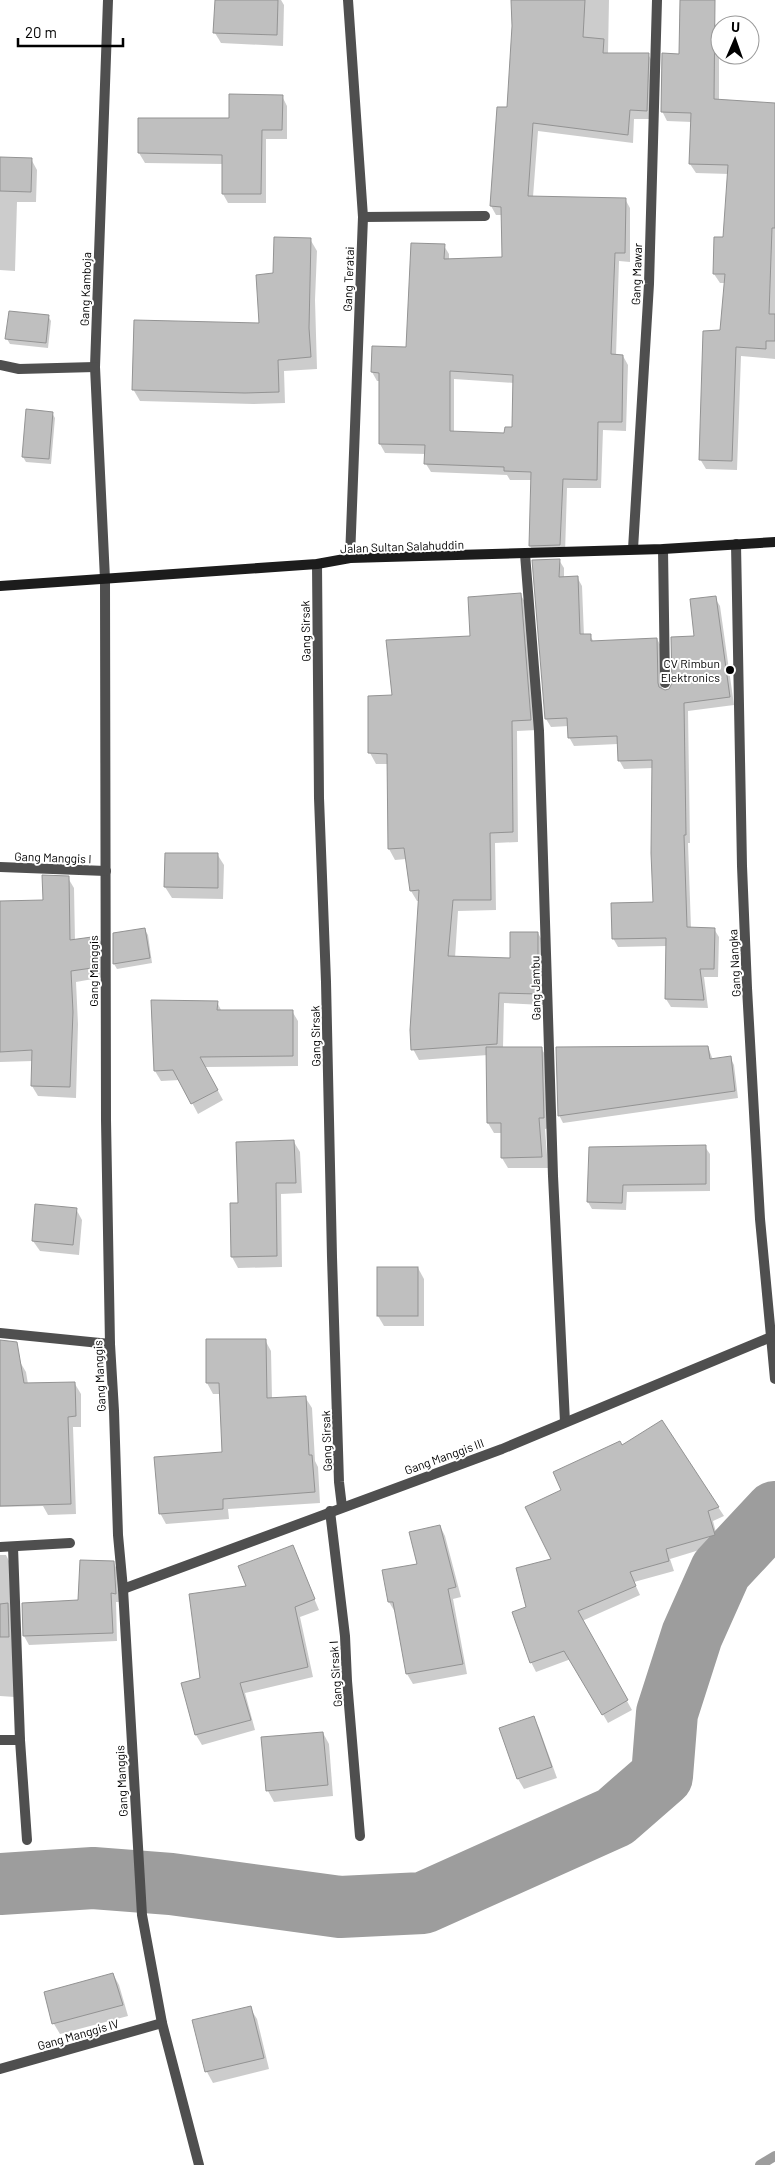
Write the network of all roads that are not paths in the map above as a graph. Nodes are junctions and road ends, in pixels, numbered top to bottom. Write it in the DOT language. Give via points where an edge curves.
graph roads {
  1 [pos="108,0"];
  2 [pos="348,0"];
  3 [pos="657,0"];
  4 [pos="485,216"];
  5 [pos="363,217"];
  6 [pos="0,365"];
  7 [pos="95,368"];
  8 [pos="775,542"];
  9 [pos="736,544"];
  10 [pos="633,549"];
  11 [pos="663,549"];
  12 [pos="525,554"];
  13 [pos="350,558"];
  14 [pos="317,564"];
  15 [pos="105,579"];
  16 [pos="0,586"];
  17 [pos="665,683"];
  18 [pos="0,867"];
  19 [pos="106,871"];
  20 [pos="0,1334"];
  21 [pos="771,1337"];
  22 [pos="110,1344"];
  23 [pos="775,1379"];
  24 [pos="565,1422"];
  25 [pos="342,1507"];
  26 [pos="330,1511"];
  27 [pos="70,1543"];
  28 [pos="0,1547"];
  29 [pos="13,1547"];
  30 [pos="123,1589"];
  31 [pos="0,1740"];
  32 [pos="20,1740"];
  33 [pos="360,1836"];
  34 [pos="27,1840"];
  35 [pos="162,2023"];
  36 [pos="0,2069"];
  37 [pos="199,2165"];
  1 -- 7 [label="street, Gang Kamboja"];
  2 -- 5 [label="street, Gang Teratai"];
  3 -- 10 [label="street, Gang Mawar" via="649,284"];
  4 -- 5 [label="street"];
  5 -- 13 [label="street, Gang Teratai"];
  6 -- 7 [label="street" via="19,369"];
  7 -- 15 [label="street, Gang Kamboja"];
  8 -- 9 [label="main road, Jalan Sultan Salahuddin"];
  9 -- 11 [label="main road, Jalan Sultan Salahuddin"];
  9 -- 21 [label="street, Gang Nangka" via="742,876 760,1219"];
  10 -- 11 [label="main road, Jalan Sultan Salahuddin"];
  10 -- 12 [label="main road, Jalan Sultan Salahuddin"];
  11 -- 17 [label="street"];
  12 -- 13 [label="main road, Jalan Sultan Salahuddin"];
  12 -- 24 [label="street, Gang Jambu" via="539,732 553,1176"];
  13 -- 14 [label="main road, Jalan Sultan Salahuddin"];
  14 -- 15 [label="main road, Jalan Sultan Salahuddin"];
  14 -- 25 [label="street, Gang Sirsak" via="319,798 332,1277"];
  15 -- 16 [label="main road, Jalan Sultan Salahuddin"];
  15 -- 19 [label="street, Gang Manggis"];
  18 -- 19 [label="street, Gang Manggis I"];
  19 -- 22 [label="street, Gang Manggis"];
  20 -- 22 [label="street"];
  21 -- 23 [label="street, Gang Nangka"];
  21 -- 24 [label="street, Gang Manggis III"];
  22 -- 30 [label="street, Gang Manggis"];
  24 -- 25 [label="street, Gang Manggis III" via="502,1449"];
  25 -- 26 [label="street, Gang Manggis III"];
  26 -- 30 [label="street, Gang Manggis III"];
  26 -- 33 [label="street, Gang Sirsak I" via="345,1636"];
  27 -- 29 [label="street"];
  28 -- 29 [label="street"];
  29 -- 32 [label="street"];
  30 -- 35 [label="street, Gang Manggis" via="142,1915"];
  31 -- 32 [label="street"];
  32 -- 34 [label="street"];
  35 -- 36 [label="street, Gang Manggis IV"];
  35 -- 37 [label="street, Gang Manggis"];
}
